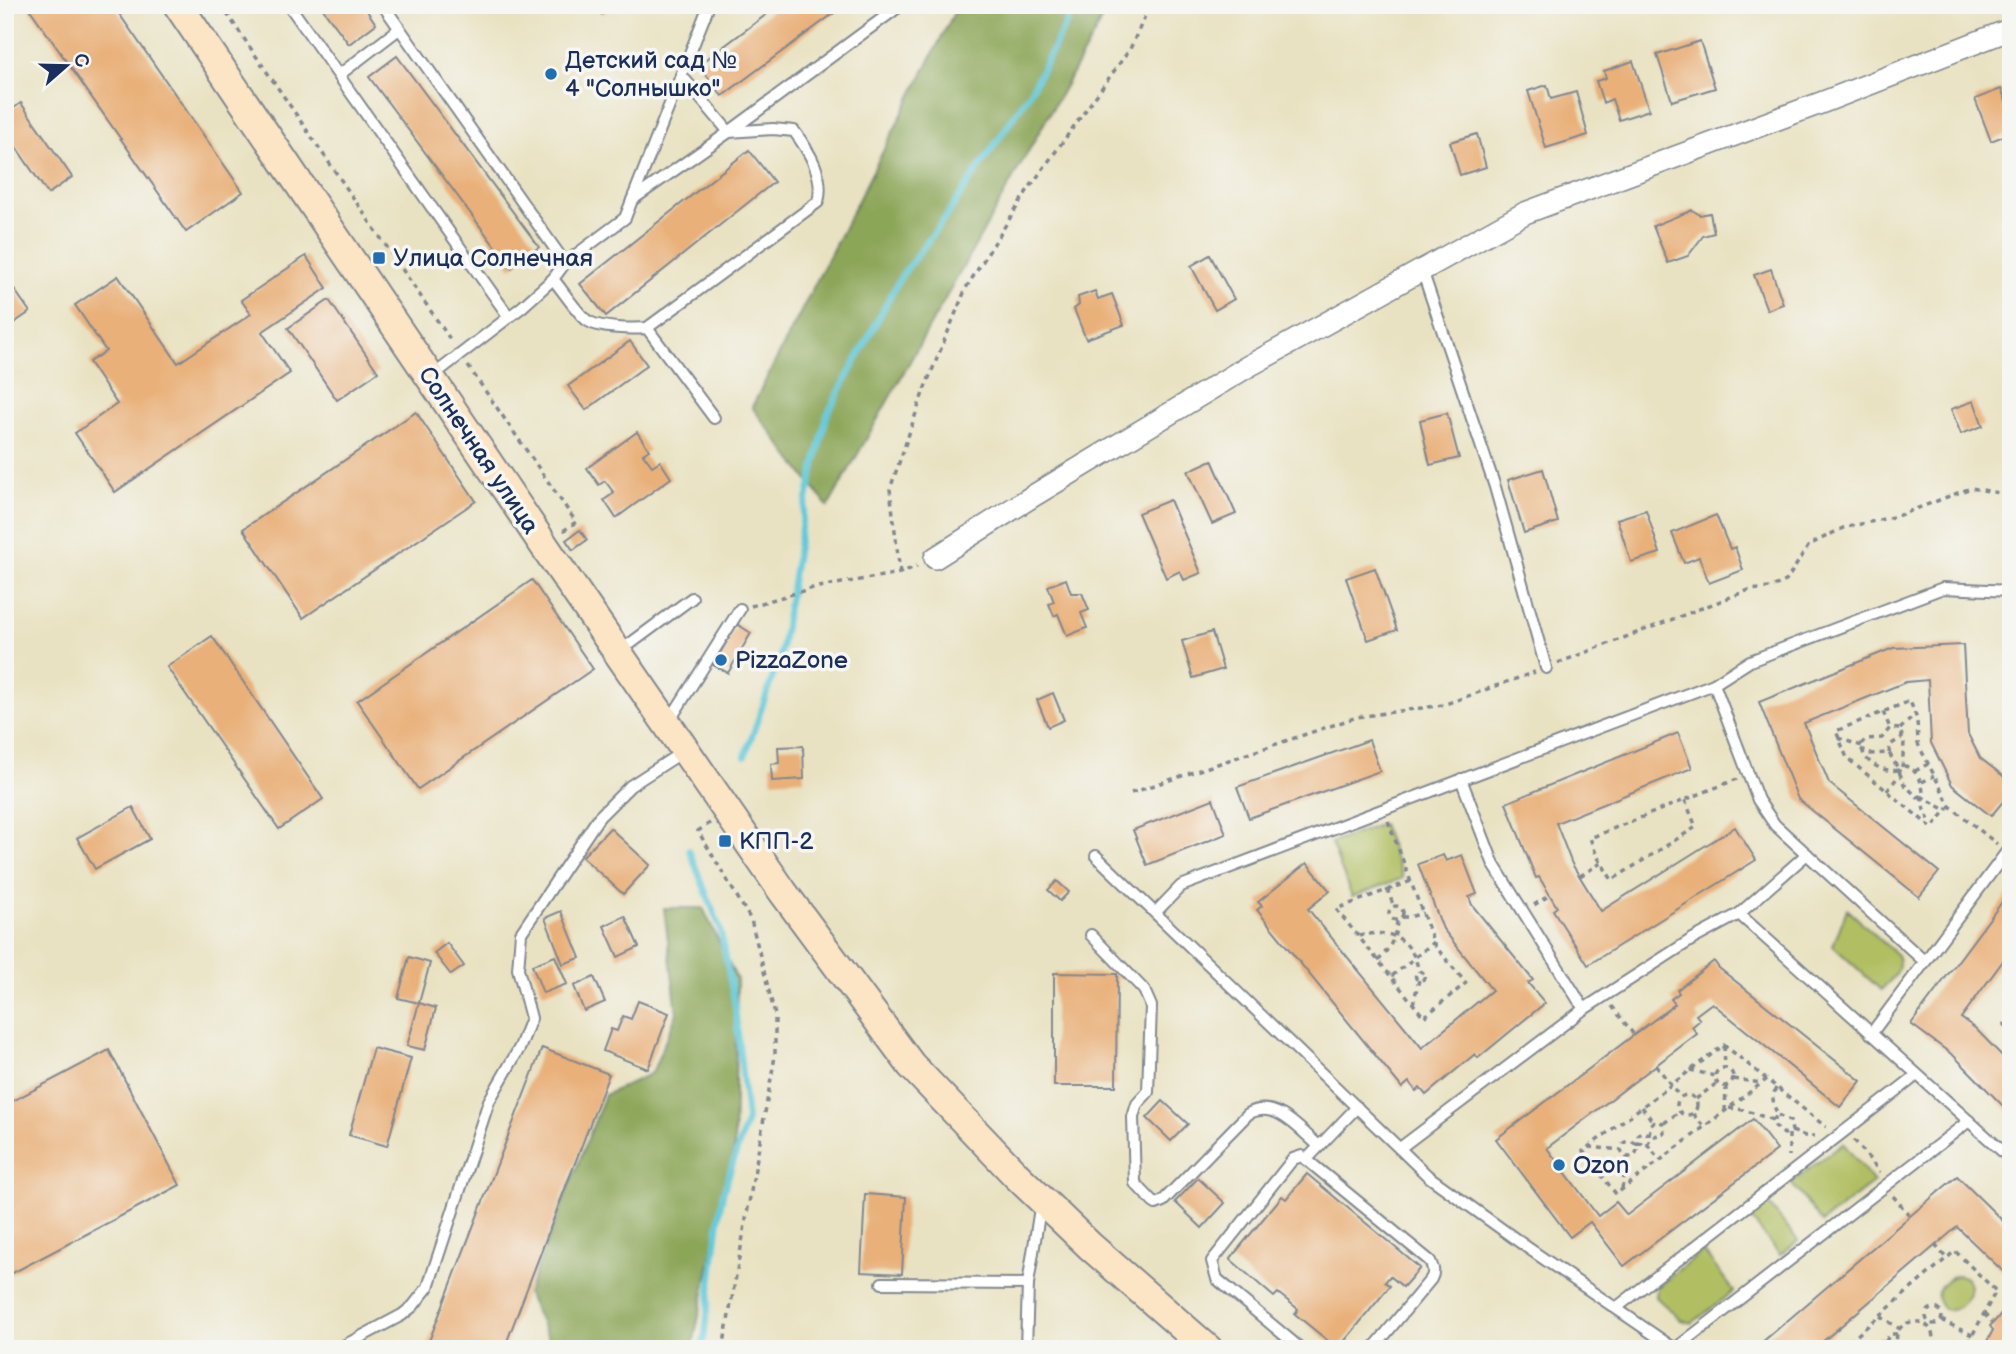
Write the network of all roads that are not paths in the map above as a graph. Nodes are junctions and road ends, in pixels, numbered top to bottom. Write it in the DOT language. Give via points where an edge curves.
graph roads {
  1 [pos="178,5"];
  2 [pos="289,5"];
  3 [pos="383,5"];
  4 [pos="709,5"];
  5 [pos="901,5"];
  6 [pos="400,29"];
  7 [pos="2011,29"];
  8 [pos="339,75"];
  9 [pos="681,75"];
  10 [pos="729,132"];
  11 [pos="632,200"];
  12 [pos="565,262"];
  13 [pos="1422,270"];
  14 [pos="553,279"];
  15 [pos="509,317"];
  16 [pos="647,327"];
  17 [pos="430,378"];
  18 [pos="714,418"];
  19 [pos="934,558"];
  20 [pos="2011,591"];
  21 [pos="692,598"];
  22 [pos="740,609"];
  23 [pos="619,652"];
  24 [pos="1546,668"];
  25 [pos="1714,684"];
  26 [pos="668,723"];
  27 [pos="687,749"];
  28 [pos="1461,779"];
  29 [pos="2009,849"];
  30 [pos="1807,854"];
  31 [pos="1096,856"];
  32 [pos="1155,913"];
  33 [pos="1738,914"];
  34 [pos="1091,935"];
  35 [pos="1925,962"];
  36 [pos="1584,1009"];
  37 [pos="1871,1034"];
  38 [pos="1917,1075"];
  39 [pos="1357,1107"];
  40 [pos="1969,1121"];
  41 [pos="1319,1146"];
  42 [pos="1400,1148"];
  43 [pos="1307,1159"];
  44 [pos="2011,1159"];
  45 [pos="1041,1199"];
  46 [pos="882,1283"];
  47 [pos="1028,1284"];
  48 [pos="1616,1308"];
  49 [pos="338,1349"];
  50 [pos="1026,1349"];
  51 [pos="1208,1349"];
  52 [pos="1301,1349"];
  53 [pos="1373,1349"];
  54 [pos="1675,1349"];
  1 -- 17 [label="street, Солнечная улица"];
  2 -- 8 [label="lane"];
  3 -- 6 [label="lane"];
  4 -- 9 [label="lane"];
  5 -- 10 [label="lane"];
  6 -- 8 [label="lane"];
  6 -- 12 [label="lane"];
  7 -- 13 [label="street" via="1525,213"];
  8 -- 15 [label="lane"];
  9 -- 10 [label="lane"];
  9 -- 11 [label="lane"];
  10 -- 11 [label="lane"];
  10 -- 16 [label="lane" via="794,131 809,151 816,171 821,192 818,202"];
  11 -- 12 [label="lane" via="625,218"];
  12 -- 14 [label="lane"];
  13 -- 19 [label="street" via="1247,367"];
  13 -- 24 [label="lane" via="1495,488"];
  14 -- 15 [label="lane"];
  14 -- 16 [label="lane" via="587,321"];
  15 -- 17 [label="lane"];
  16 -- 18 [label="lane"];
  17 -- 23 [label="street, Солнечная улица"];
  20 -- 25 [label="lane" via="1943,588 1750,661"];
  21 -- 23 [label="lane"];
  22 -- 26 [label="lane"];
  23 -- 26 [label="street, Солнечная улица"];
  25 -- 28 [label="lane"];
  25 -- 30 [label="lane" via="1766,813"];
  26 -- 27 [label="street, Солнечная улица"];
  27 -- 45 [label="street, Солнечная улица" via="783,892 911,1065"];
  27 -- 49 [label="lane" via="630,786 600,817 521,933 518,969 531,1018 489,1101 428,1287 401,1315"];
  28 -- 32 [label="lane" via="1181,886"];
  28 -- 36 [label="lane" via="1494,865"];
  29 -- 35 [label="lane"];
  30 -- 33 [label="lane"];
  30 -- 35 [label="lane"];
  31 -- 32 [label="lane"];
  32 -- 39 [label="lane"];
  33 -- 36 [label="lane"];
  33 -- 37 [label="lane"];
  34 -- 41 [label="lane" via="1144,990 1151,1006 1148,1092 1133,1117 1135,1183 1153,1202 1163,1202 1254,1110 1280,1113"];
  35 -- 37 [label="lane"];
  36 -- 42 [label="lane"];
  37 -- 38 [label="lane"];
  38 -- 40 [label="lane"];
  38 -- 48 [label="lane"];
  39 -- 41 [label="lane"];
  39 -- 42 [label="lane"];
  40 -- 44 [label="lane"];
  40 -- 54 [label="lane"];
  41 -- 43 [label="lane"];
  42 -- 48 [label="lane" via="1428,1175"];
  43 -- 52 [label="lane" via="1293,1160 1212,1261 1217,1279"];
  43 -- 53 [label="lane" via="1433,1267 1431,1279"];
  45 -- 47 [label="lane"];
  45 -- 51 [label="street, Солнечная улица"];
  46 -- 47 [label="lane"];
  47 -- 50 [label="lane"];
  48 -- 54 [label="lane"];
}
